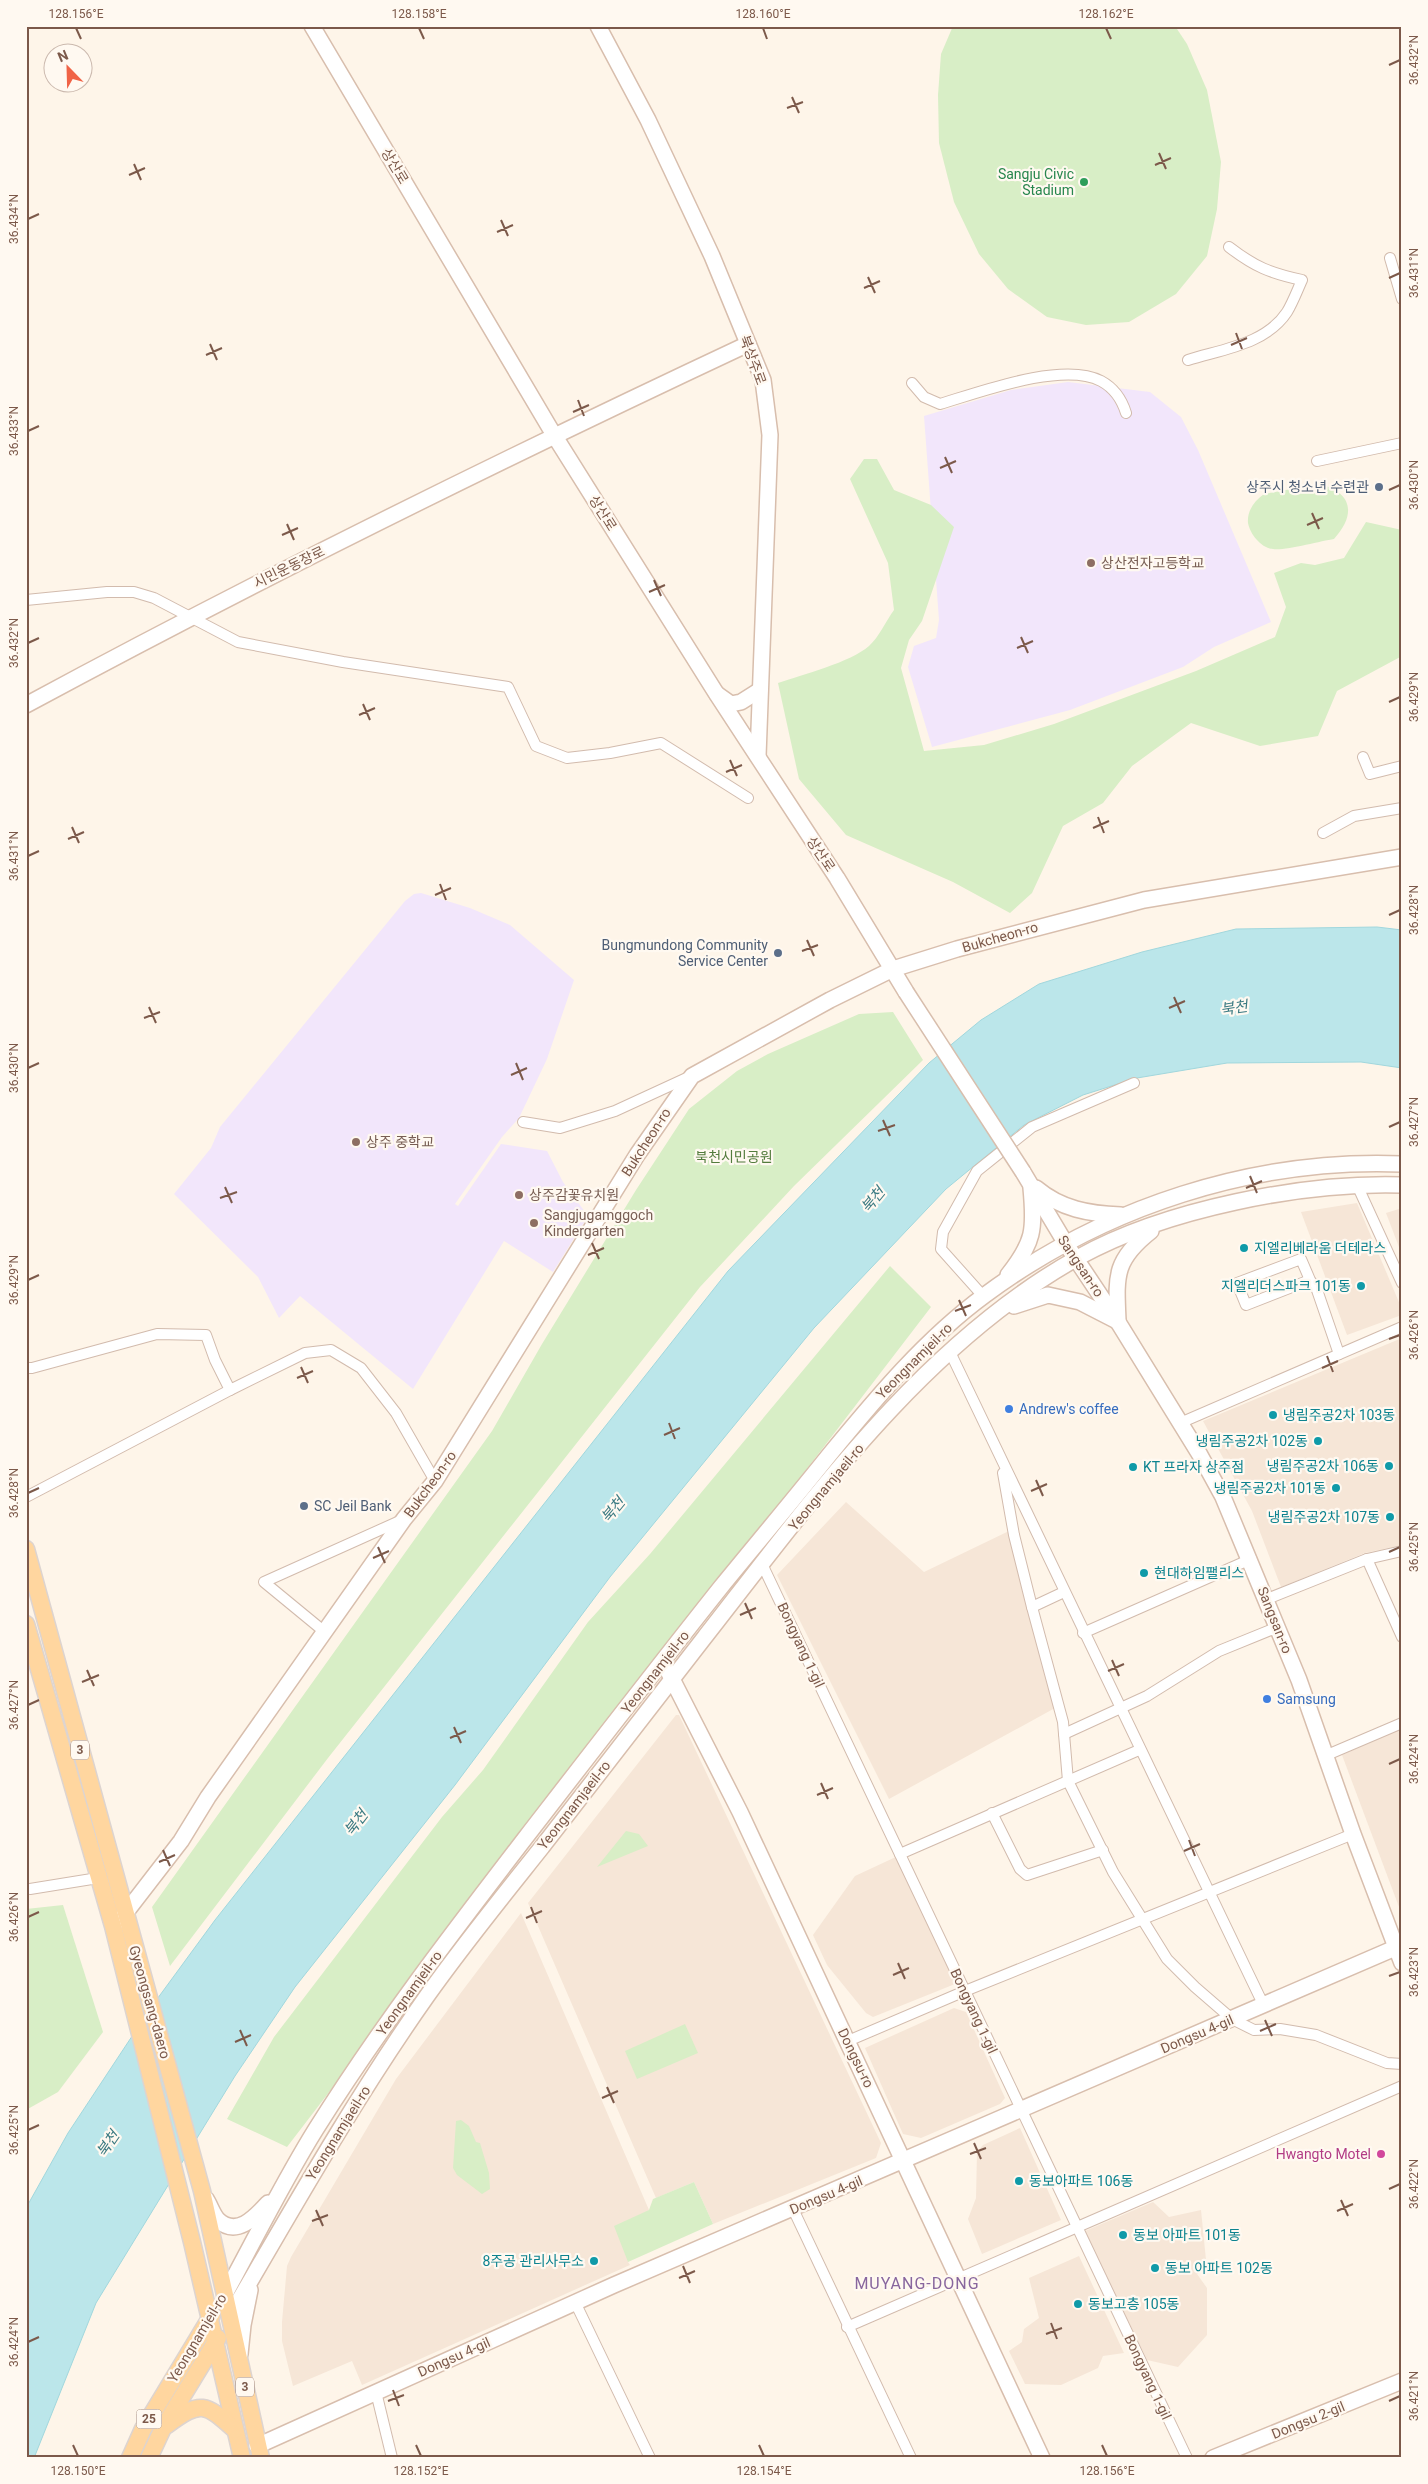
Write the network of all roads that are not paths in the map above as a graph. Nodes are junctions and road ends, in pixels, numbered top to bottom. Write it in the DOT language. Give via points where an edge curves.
graph roads {
  1 [pos="312,26"];
  2 [pos="598,26"];
  3 [pos="1229,247"];
  4 [pos="1390,258"];
  5 [pos="1402,299"];
  6 [pos="748,344"];
  7 [pos="1188,360"];
  8 [pos="912,382"];
  9 [pos="1126,413"];
  10 [pos="554,435"];
  11 [pos="1402,443"];
  12 [pos="1317,460"];
  13 [pos="26,600"];
  14 [pos="188,618"];
  15 [pos="760,690"];
  16 [pos="716,694"];
  17 [pos="26,705"];
  18 [pos="758,756"];
  19 [pos="1363,758"];
  20 [pos="1402,766"];
  21 [pos="748,798"];
  22 [pos="1402,808"];
  23 [pos="1323,833"];
  24 [pos="1402,857"];
  25 [pos="892,969"];
  26 [pos="906,992"];
  27 [pos="692,1076"];
  28 [pos="1134,1083"];
  29 [pos="524,1122"];
  30 [pos="1402,1164"];
  31 [pos="1027,1178"];
  32 [pos="1402,1184"];
  33 [pos="1357,1185"];
  34 [pos="1123,1215"];
  35 [pos="1162,1222"];
  36 [pos="1066,1244"];
  37 [pos="1076,1258"];
  38 [pos="1310,1280"];
  39 [pos="1402,1283"];
  40 [pos="1002,1284"];
  41 [pos="984,1296"];
  42 [pos="994,1313"];
  43 [pos="1118,1322"];
  44 [pos="1402,1327"];
  45 [pos="950,1352"];
  46 [pos="1339,1354"];
  47 [pos="26,1368"];
  48 [pos="230,1390"];
  49 [pos="1180,1423"];
  50 [pos="1001,1460"];
  51 [pos="435,1481"];
  52 [pos="26,1497"];
  53 [pos="404,1519"];
  54 [pos="26,1549"];
  55 [pos="1402,1551"];
  56 [pos="1250,1559"];
  57 [pos="1367,1559"];
  58 [pos="762,1564"];
  59 [pos="1064,1592"];
  60 [pos="1267,1599"];
  61 [pos="1032,1607"];
  62 [pos="26,1624"];
  63 [pos="1278,1628"];
  64 [pos="326,1633"];
  65 [pos="1084,1633"];
  66 [pos="1402,1637"];
  67 [pos="662,1661"];
  68 [pos="672,1679"];
  69 [pos="1120,1709"];
  70 [pos="1402,1723"];
  71 [pos="1064,1734"];
  72 [pos="1139,1750"];
  73 [pos="1326,1755"];
  74 [pos="1068,1781"];
  75 [pos="992,1813"];
  76 [pos="1353,1834"];
  77 [pos="1103,1850"];
  78 [pos="900,1854"];
  79 [pos="98,1878"];
  80 [pos="30,1889"];
  81 [pos="1208,1892"];
  82 [pos="1142,1920"];
  83 [pos="119,1921"];
  84 [pos="1399,1946"];
  85 [pos="1402,1963"];
  86 [pos="965,1990"];
  87 [pos="1264,2006"];
  88 [pos="1232,2019"];
  89 [pos="848,2041"];
  90 [pos="1402,2064"];
  91 [pos="1402,2086"];
  92 [pos="1022,2110"];
  93 [pos="904,2160"];
  94 [pos="281,2190"];
  95 [pos="202,2191"];
  96 [pos="792,2209"];
  97 [pos="1077,2226"];
  98 [pos="255,2274"];
  99 [pos="958,2278"];
  100 [pos="225,2294"];
  101 [pos="575,2302"];
  102 [pos="230,2316"];
  103 [pos="210,2318"];
  104 [pos="847,2326"];
  105 [pos="215,2342"];
  106 [pos="239,2360"];
  107 [pos="1402,2381"];
  108 [pos="376,2392"];
  109 [pos="163,2428"];
  110 [pos="235,2430"];
  111 [pos="259,2452"];
  112 [pos="130,2458"];
  113 [pos="149,2458"];
  114 [pos="242,2458"];
  115 [pos="392,2458"];
  116 [pos="650,2458"];
  117 [pos="910,2458"];
  118 [pos="1042,2458"];
  119 [pos="1187,2458"];
  120 [pos="1214,2458"];
  1 -- 10 [label="street, 상산로"];
  2 -- 6 [label="street, 북상주로" via="648,120 708,247"];
  3 -- 7 [label="street" via="1252,265 1302,280 1288,311 1270,331 1250,341"];
  4 -- 5 [label="street"];
  6 -- 10 [label="street, 시민운동장로"];
  6 -- 15 [label="street, 북상주로" via="763,380 770,435"];
  8 -- 9 [label="street" via="924,397 940,404 1009,384 1070,374 1102,381 1121,398"];
  10 -- 14 [label="street, 시민운동장로"];
  10 -- 16 [label="street, 상산로"];
  11 -- 12 [label="street"];
  13 -- 14 [label="street" via="134,592 154,598"];
  14 -- 17 [label="street, 시민운동장로"];
  14 -- 21 [label="street" via="238,642 343,662 508,686 536,746 567,758 661,743"];
  15 -- 16 [label="street" via="741,702 731,704"];
  15 -- 18 [label="street, 북상주로"];
  16 -- 18 [label="street, 상산로"];
  18 -- 25 [label="street, 상산로"];
  19 -- 20 [label="street" via="1370,774"];
  22 -- 23 [label="street" via="1354,816"];
  24 -- 25 [label="street, Bukcheon-ro" via="1144,900"];
  25 -- 26 [label="street, 상산로"];
  25 -- 27 [label="street, Bukcheon-ro"];
  26 -- 31 [label="street, Sangsan-ro, bridge"];
  27 -- 29 [label="street" via="615,1111 560,1128"];
  27 -- 51 [label="street, Bukcheon-ro" via="637,1155"];
  28 -- 41 [label="street" via="1032,1127 977,1171 943,1232 941,1248"];
  30 -- 34 [label="street, Yeongnamjeil-ro" via="1356,1162 1278,1172 1210,1186"];
  31 -- 34 [label="street" via="1049,1199 1076,1210"];
  31 -- 36 [label="street, Sangsan-ro"];
  31 -- 40 [label="street" via="1033,1210 1032,1236 1025,1254"];
  32 -- 33 [label="street, Yeongnamjaeil-ro"];
  33 -- 35 [label="street, Yeongnamjaeil-ro" via="1301,1190"];
  33 -- 39 [label="street"];
  34 -- 36 [label="street, Yeongnamjeil-ro"];
  35 -- 37 [label="street, Yeongnamjaeil-ro" via="1107,1242"];
  35 -- 43 [label="street" via="1134,1244 1123,1262 1116,1279"];
  36 -- 37 [label="street, Sangsan-ro"];
  36 -- 40 [label="street, Yeongnamjeil-ro"];
  37 -- 42 [label="street, Yeongnamjaeil-ro"];
  37 -- 43 [label="street, Sangsan-ro"];
  38 -- 38 [label="street" via="1246,1305 1237,1283 1300,1259"];
  38 -- 46 [label="street" via="1318,1290"];
  40 -- 41 [label="street, Yeongnamjeil-ro"];
  41 -- 67 [label="street, Yeongnamjeil-ro" via="943,1330 881,1392"];
  42 -- 43 [label="street" via="1048,1295 1080,1302"];
  42 -- 45 [label="street, Yeongnamjaeil-ro"];
  43 -- 49 [label="street, Sangsan-ro"];
  44 -- 46 [label="street"];
  45 -- 50 [label="street"];
  45 -- 58 [label="street, Yeongnamjaeil-ro" via="897,1404"];
  46 -- 49 [label="street"];
  47 -- 48 [label="street" via="157,1334 206,1335"];
  48 -- 51 [label="street" via="305,1353 331,1350 361,1368 396,1413"];
  48 -- 52 [label="street"];
  49 -- 56 [label="street, Sangsan-ro" via="1223,1497"];
  50 -- 59 [label="street"];
  50 -- 61 [label="street" via="1014,1535"];
  51 -- 53 [label="street, Bukcheon-ro"];
  53 -- 64 [label="street, Bukcheon-ro"];
  53 -- 64 [label="street" via="264,1582"];
  54 -- 83 [label="main road, Gyeongsang-daero / 3"];
  55 -- 57 [label="street"];
  56 -- 60 [label="street, Sangsan-ro"];
  56 -- 65 [label="street"];
  57 -- 60 [label="street"];
  57 -- 66 [label="street"];
  58 -- 68 [label="street, Yeongnamjaeil-ro"];
  58 -- 78 [label="street, Bongyang 1-gil"];
  59 -- 61 [label="street"];
  59 -- 65 [label="street"];
  60 -- 63 [label="street, Sangsan-ro"];
  61 -- 71 [label="street"];
  62 -- 79 [label="main road, Gyeongsang-daero / 3"];
  63 -- 69 [label="street" via="1219,1651"];
  63 -- 73 [label="street, Sangsan-ro"];
  64 -- 83 [label="street, Bukcheon-ro" via="208,1797 181,1841"];
  65 -- 69 [label="street"];
  67 -- 68 [label="street, Dongsu-ro"];
  67 -- 94 [label="street, Yeongnamjeil-ro" via="412,1986 338,2095"];
  68 -- 89 [label="street, Dongsu-ro" via="740,1812"];
  68 -- 98 [label="street, Yeongnamjaeil-ro" via="427,1995 337,2133"];
  69 -- 71 [label="street"];
  69 -- 72 [label="street"];
  70 -- 73 [label="street"];
  71 -- 74 [label="street"];
  72 -- 74 [label="street"];
  72 -- 81 [label="street"];
  73 -- 76 [label="street, Sangsan-ro"];
  74 -- 75 [label="street"];
  74 -- 77 [label="street"];
  75 -- 77 [label="street" via="1020,1869 1027,1875"];
  75 -- 78 [label="street"];
  76 -- 81 [label="street"];
  76 -- 84 [label="street, Sangsan-ro"];
  77 -- 82 [label="street"];
  78 -- 86 [label="street, Bongyang 1-gil"];
  79 -- 80 [label="street"];
  79 -- 83 [label="main road, Gyeongsang-daero / 3"];
  81 -- 82 [label="street"];
  81 -- 87 [label="street"];
  82 -- 86 [label="street"];
  82 -- 88 [label="street" via="1167,1959"];
  83 -- 95 [label="main road, Gyeongsang-daero / 3" via="136,1950"];
  83 -- 103 [label="main road, Gyeongsang-daero / 3" via="124,1972"];
  84 -- 85 [label="street, Sangsan-ro"];
  84 -- 87 [label="street, Dongsu 4-gil"];
  86 -- 89 [label="street"];
  86 -- 92 [label="street, Bongyang 1-gil"];
  87 -- 88 [label="street, Dongsu 4-gil"];
  88 -- 90 [label="street" via="1254,2030 1280,2029 1316,2035 1388,2063"];
  88 -- 92 [label="street, Dongsu 4-gil"];
  89 -- 93 [label="street, Dongsu-ro"];
  91 -- 97 [label="street"];
  92 -- 93 [label="street, Dongsu 4-gil"];
  92 -- 97 [label="street, Bongyang 1-gil"];
  93 -- 96 [label="street, Dongsu 4-gil"];
  93 -- 99 [label="street, Dongsu-ro"];
  94 -- 95 [label="street" via="249,2223 233,2227 218,2220"];
  94 -- 100 [label="street, Yeongnamjeil-ro"];
  95 -- 100 [label="main road, Gyeongsang-daero / 3"];
  96 -- 101 [label="street, Dongsu 4-gil"];
  96 -- 104 [label="street"];
  97 -- 99 [label="street"];
  97 -- 119 [label="street, Bongyang 1-gil"];
  98 -- 102 [label="street, Yeongnamjaeil-ro"];
  98 -- 106 [label="street"];
  99 -- 104 [label="street"];
  99 -- 118 [label="street, Dongsu-ro"];
  100 -- 102 [label="main road, Gyeongsang-daero / 3"];
  100 -- 103 [label="main road, Yeongnamjeil-ro"];
  101 -- 108 [label="street, Dongsu 4-gil"];
  101 -- 116 [label="street"];
  102 -- 105 [label="main road, Yeongnamjaeil-ro"];
  102 -- 106 [label="main road, Gyeongsang-daero / 3"];
  103 -- 105 [label="main road, Gyeongsang-daero / 3"];
  103 -- 112 [label="main road, Yeongnamjeil-ro / 25"];
  104 -- 117 [label="street"];
  105 -- 109 [label="main road, Yeongnamjaeil-ro"];
  105 -- 110 [label="main road, Gyeongsang-daero / 3"];
  106 -- 111 [label="main road, Gyeongsang-daero / 3"];
  107 -- 120 [label="street, Dongsu 2-gil"];
  108 -- 111 [label="street, Dongsu 4-gil"];
  108 -- 115 [label="street"];
  109 -- 110 [label="main road" via="190,2410 202,2407 212,2410"];
  109 -- 113 [label="main road, Yeongnamjaeil-ro"];
  110 -- 114 [label="main road, Gyeongsang-daero / 3"];
}
